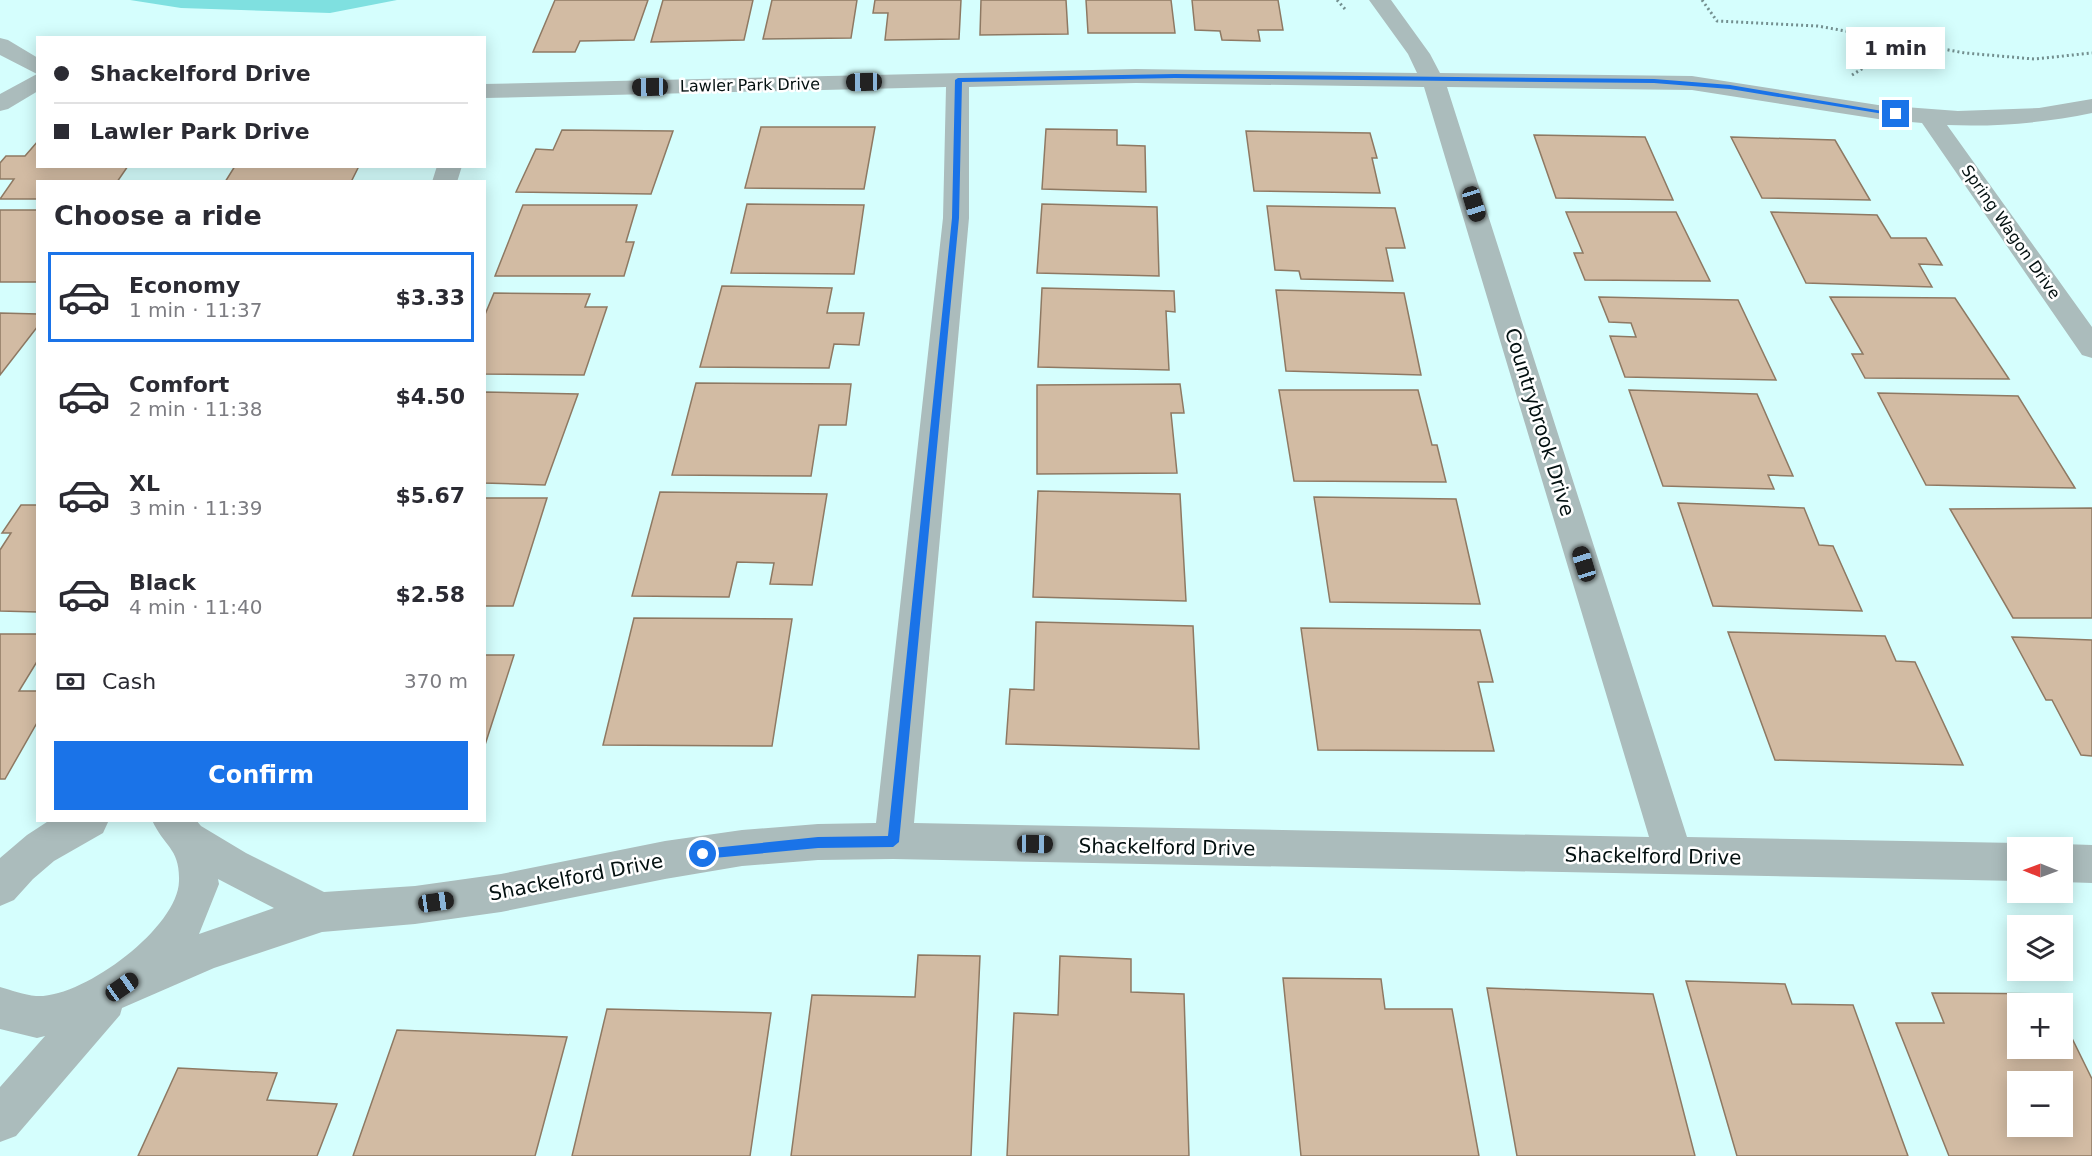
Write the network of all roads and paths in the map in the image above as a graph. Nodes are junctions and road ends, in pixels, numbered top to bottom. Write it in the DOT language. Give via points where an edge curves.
graph roads {
  1 [pos="1380,0"];
  2 [pos="1702,0"];
  3 [pos="1883,38"];
  4 [pos="0,45"];
  5 [pos="36,67"];
  6 [pos="1432,79"];
  7 [pos="958,80"];
  8 [pos="36,82"];
  9 [pos="486,91"];
  10 [pos="0,104"];
  11 [pos="2092,106"];
  12 [pos="1929,117"];
  13 [pos="2092,348"];
  14 [pos="73,827"];
  15 [pos="184,829"];
  16 [pos="893,842"];
  17 [pos="1674,856"];
  18 [pos="0,859"];
  19 [pos="2007,862"];
  20 [pos="2073,863"];
  21 [pos="2092,864"];
  22 [pos="0,887"];
  23 [pos="322,912"];
  24 [pos="117,990"];
  25 [pos="0,1008"];
  26 [pos="0,1120"];
  1 -- 6 [label="street, Countrybrook Drive" via="1404,29"];
  2 -- 3 [label="path" via="1717,21 1818,26"];
  4 -- 5 [label="street"];
  6 -- 7 [label="street, Lawler Park Drive" via="1156,76"];
  6 -- 12 [label="street, Lawler Park Drive" via="1692,83"];
  6 -- 17 [label="street, Countrybrook Drive"];
  7 -- 9 [label="street, Lawler Park Drive"];
  7 -- 16 [label="street" via="956,218"];
  8 -- 10 [label="street"];
  11 -- 12 [label="street, Lawler Park Drive" via="2006,118"];
  12 -- 13 [label="street, Spring Wagon Drive"];
  14 -- 18 [label="street"];
  14 -- 22 [label="street" via="22,862"];
  15 -- 23 [label="street" via="232,866"];
  15 -- 24 [label="street" via="200,872 194,901 154,961"];
  16 -- 17 [label="street, Shackelford Drive"];
  16 -- 23 [label="street, Shackelford Drive" via="741,848 501,893"];
  17 -- 19 [label="street, Shackelford Drive"];
  20 -- 21 [label="street"];
  23 -- 24 [label="street, Shackelford Drive" via="211,949"];
  24 -- 25 [label="street" via="86,1006 50,1015 16,1014"];
  24 -- 26 [label="street"];
}
